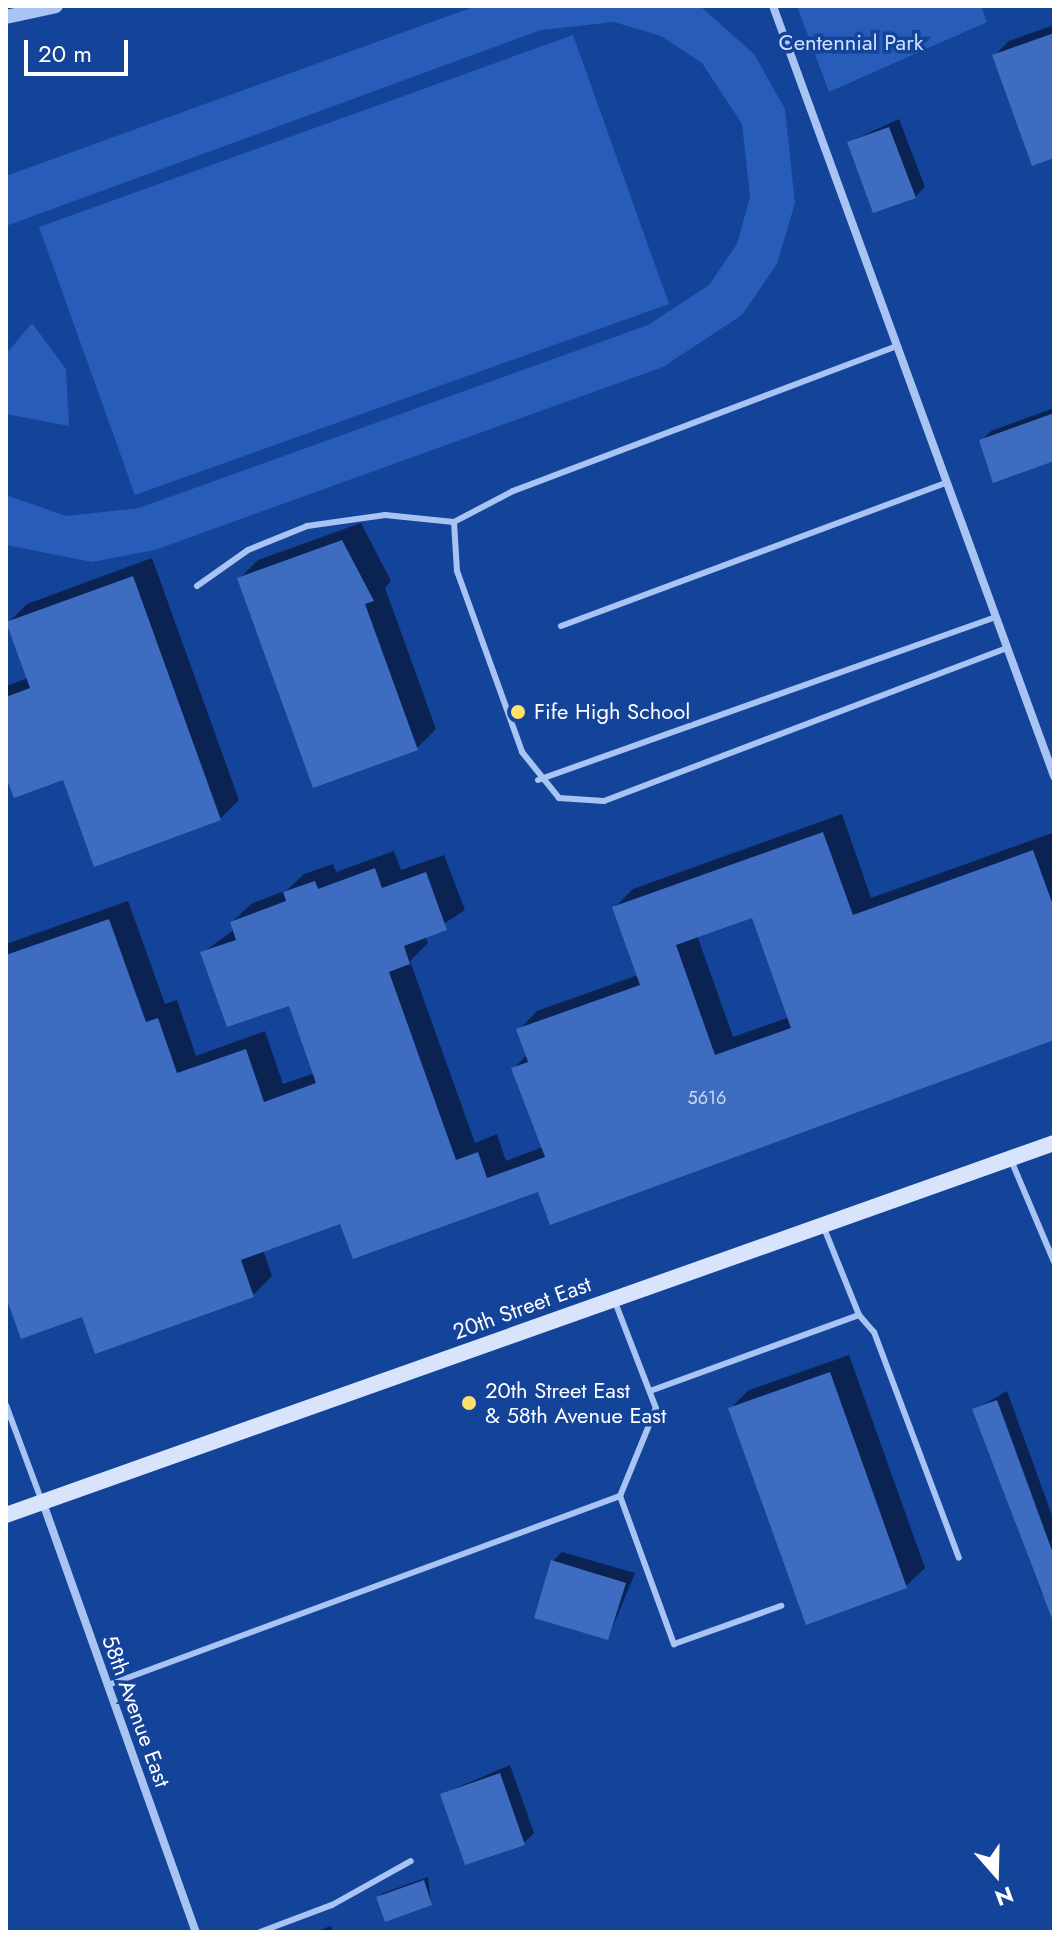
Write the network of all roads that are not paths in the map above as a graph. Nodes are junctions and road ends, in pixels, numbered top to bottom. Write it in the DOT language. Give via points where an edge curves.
graph roads {
  1 [pos="56,6"];
  2 [pos="773,6"];
  3 [pos="6,17"];
  4 [pos="897,346"];
  5 [pos="946,483"];
  6 [pos="454,522"];
  7 [pos="197,586"];
  8 [pos="996,617"];
  9 [pos="561,626"];
  10 [pos="1007,648"];
  11 [pos="1054,776"];
  12 [pos="538,780"];
  13 [pos="1054,1143"];
  14 [pos="1010,1158"];
  15 [pos="823,1225"];
  16 [pos="1054,1262"];
  17 [pos="613,1299"];
  18 [pos="859,1315"];
  19 [pos="650,1391"];
  20 [pos="6,1405"];
  21 [pos="620,1496"];
  22 [pos="42,1502"];
  23 [pos="6,1515"];
  24 [pos="959,1558"];
  25 [pos="781,1606"];
  26 [pos="108,1685"];
  27 [pos="411,1861"];
  28 [pos="196,1932"];
  29 [pos="260,1932"];
  1 -- 3 [label="street"];
  2 -- 4 [label="street"];
  4 -- 5 [label="street"];
  4 -- 6 [label="lane" via="513,491"];
  5 -- 8 [label="street"];
  5 -- 9 [label="lane"];
  6 -- 7 [label="lane" via="385,515 307,526 248,550"];
  6 -- 12 [label="lane" via="457,571"];
  8 -- 10 [label="street"];
  8 -- 12 [label="lane"];
  10 -- 11 [label="street"];
  10 -- 12 [label="lane" via="621,796 571,802"];
  13 -- 14 [label="main road, 20th Street East"];
  14 -- 15 [label="main road, 20th Street East"];
  14 -- 16 [label="lane"];
  15 -- 17 [label="main road, 20th Street East"];
  15 -- 18 [label="lane"];
  17 -- 19 [label="lane"];
  17 -- 22 [label="main road, 20th Street East"];
  18 -- 19 [label="lane"];
  18 -- 24 [label="lane" via="874,1332"];
  19 -- 21 [label="lane" via="656,1408"];
  20 -- 22 [label="lane"];
  21 -- 25 [label="lane" via="674,1644"];
  21 -- 26 [label="lane"];
  22 -- 23 [label="main road, 20th Street East"];
  22 -- 26 [label="street, 58th Avenue East"];
  26 -- 28 [label="street, 58th Avenue East"];
  27 -- 29 [label="lane" via="332,1905"];
}
